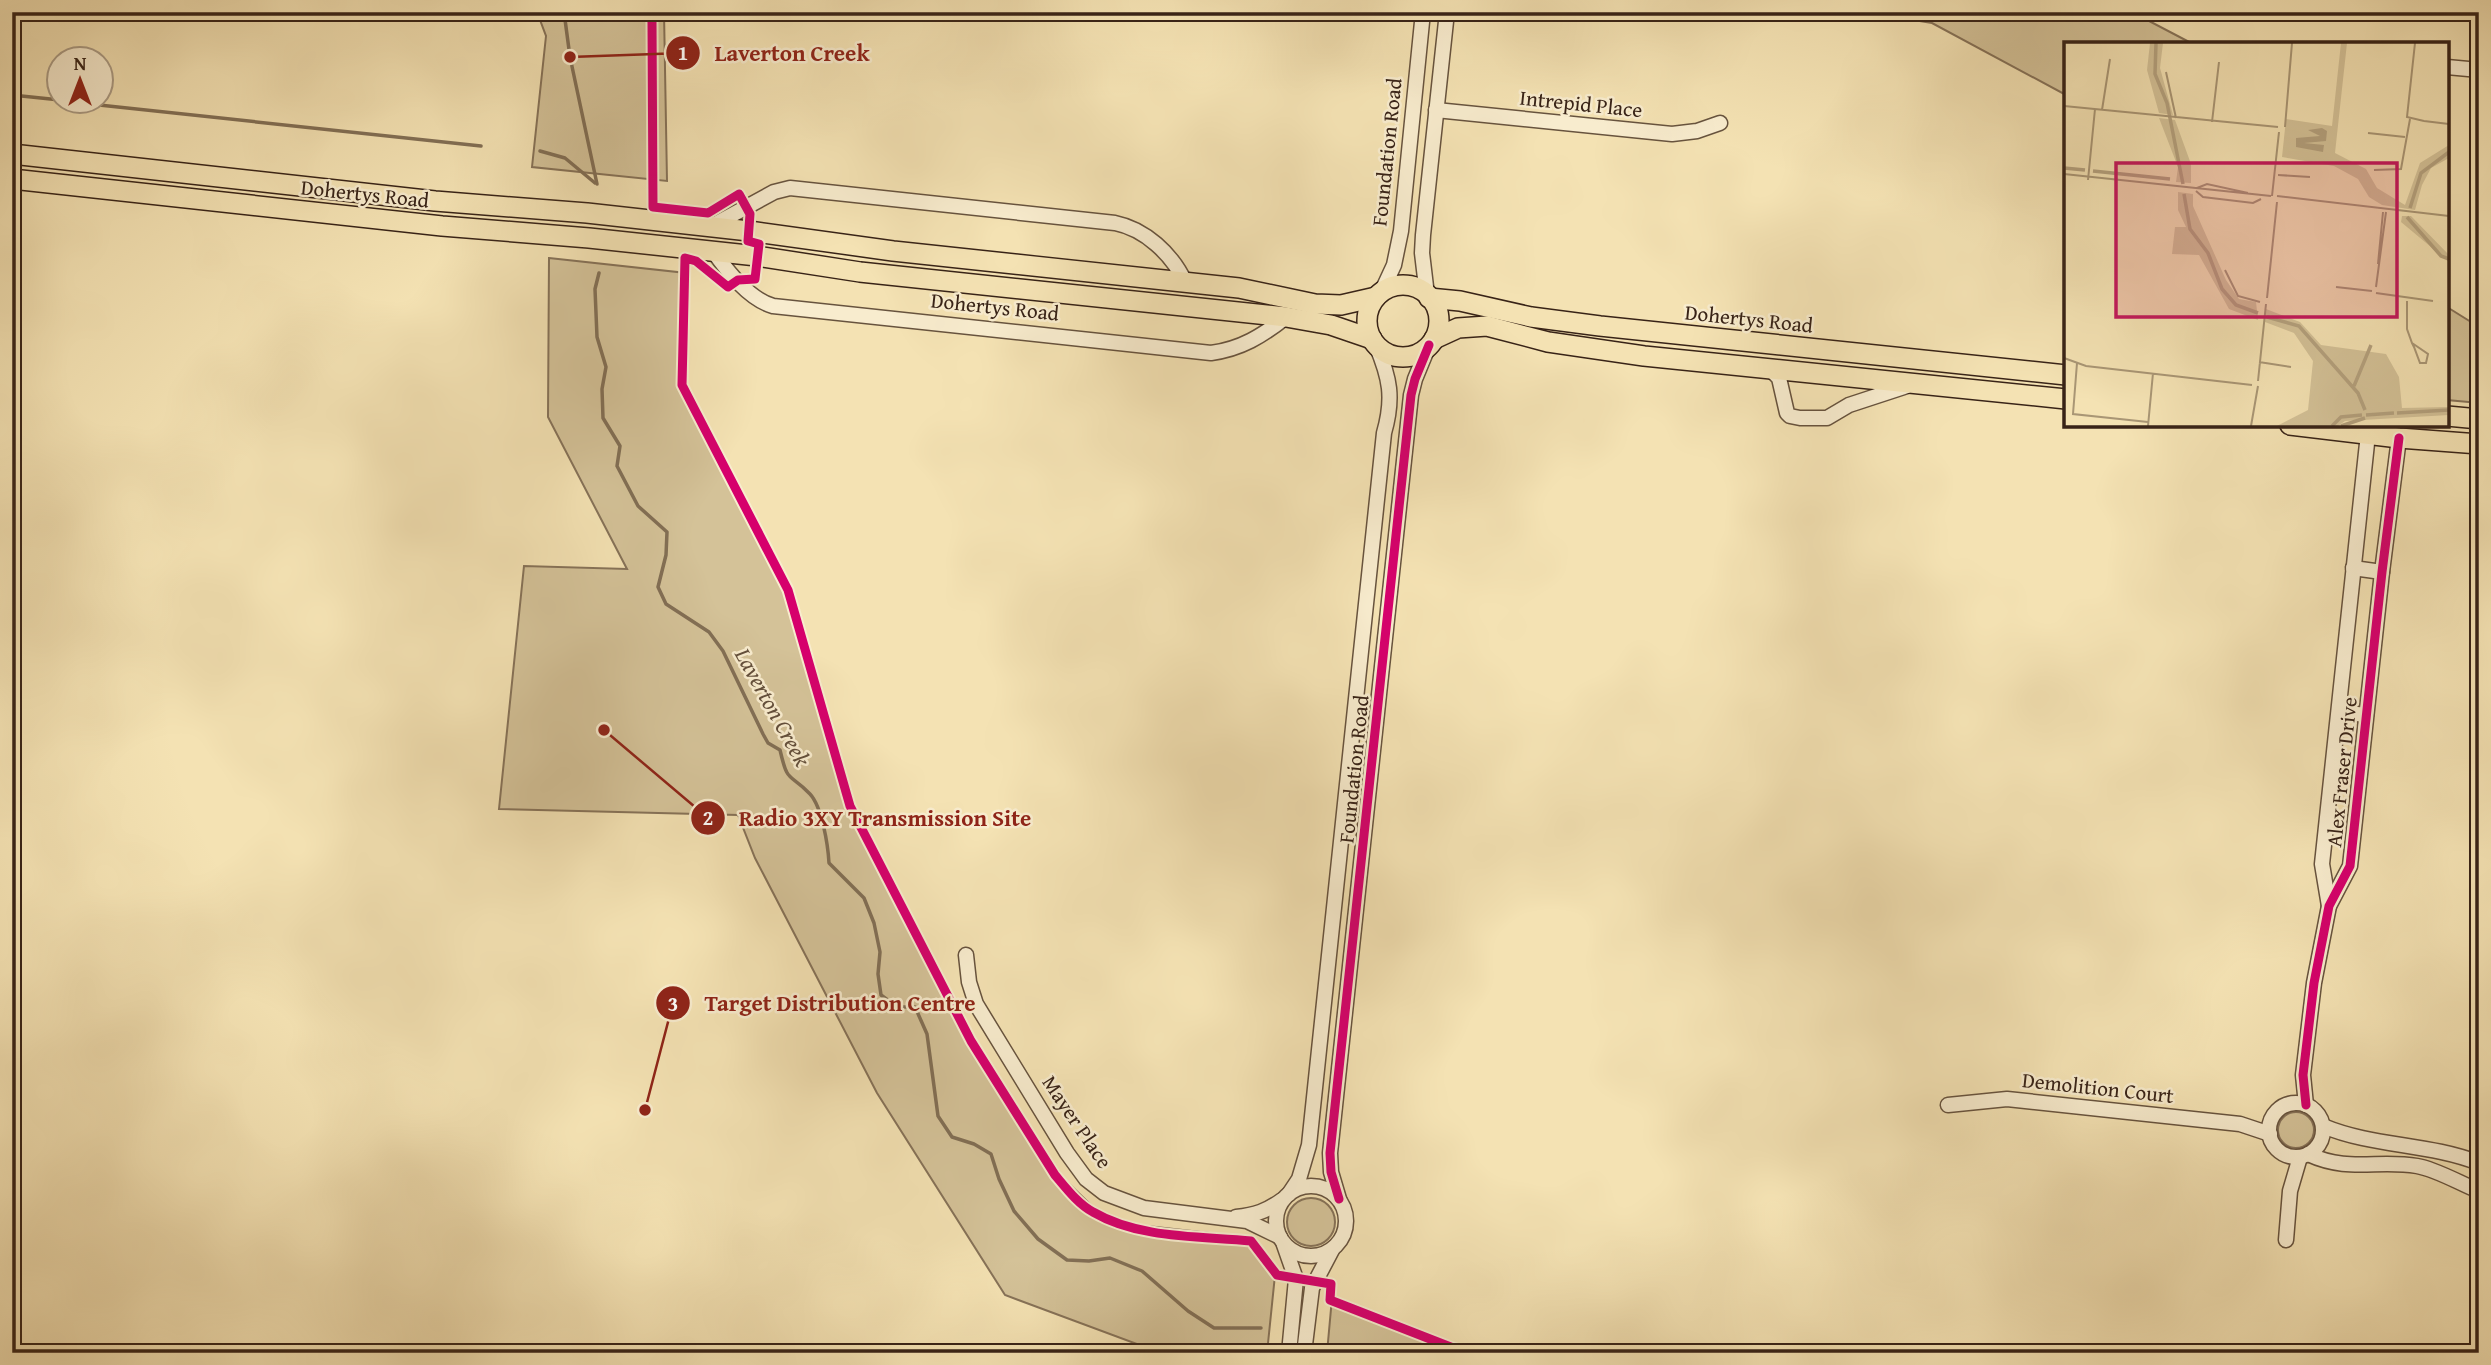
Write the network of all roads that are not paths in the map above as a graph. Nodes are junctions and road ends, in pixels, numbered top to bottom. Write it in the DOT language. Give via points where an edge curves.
graph roads {
  1 [pos="1423,12"];
  2 [pos="1447,12"];
  3 [pos="2449,67"];
  4 [pos="2479,70"];
  5 [pos="1436,110"];
  6 [pos="1720,123"];
  7 [pos="12,154"];
  8 [pos="12,179"];
  9 [pos="710,227"];
  10 [pos="713,251"];
  11 [pos="1185,282"];
  12 [pos="1379,295"];
  13 [pos="1428,296"];
  14 [pos="1286,317"];
  15 [pos="1374,342"];
  16 [pos="1431,342"];
  17 [pos="1769,368"];
  18 [pos="2041,373"];
  19 [pos="2064,375"];
  20 [pos="1919,383"];
  21 [pos="2039,396"];
  22 [pos="2064,399"];
  23 [pos="2449,416"];
  24 [pos="2479,419"];
  25 [pos="2322,427"];
  26 [pos="2371,430"];
  27 [pos="2396,432"];
  28 [pos="2479,444"];
  29 [pos="2353,568"];
  30 [pos="2382,572"];
  31 [pos="2339,712"];
  32 [pos="2367,715"];
  33 [pos="2329,906"];
  34 [pos="967,955"];
  35 [pos="2303,1075"];
  36 [pos="2291,1103"];
  37 [pos="1948,1105"];
  38 [pos="2306,1105"];
  39 [pos="2272,1118"];
  40 [pos="2243,1125"];
  41 [pos="2323,1126"];
  42 [pos="2270,1134"];
  43 [pos="2400,1143"];
  44 [pos="2284,1154"];
  45 [pos="2304,1155"];
  46 [pos="2479,1163"];
  47 [pos="2399,1164"];
  48 [pos="2290,1191"];
  49 [pos="2479,1191"];
  50 [pos="1287,1195"];
  51 [pos="1339,1199"];
  52 [pos="1231,1218"];
  53 [pos="1282,1240"];
  54 [pos="2286,1240"];
  55 [pos="1333,1248"];
  56 [pos="1289,1353"];
  57 [pos="1304,1353"];
  1 -- 12 [label="street, Foundation Road" via="1401,231 1394,265"];
  2 -- 5 [label="street, Foundation Road"];
  3 -- 4 [label="street"];
  5 -- 6 [label="street, Intrepid Place" via="1672,134"];
  5 -- 13 [label="street, Foundation Road" via="1422,253"];
  7 -- 9 [label="main road, Dohertys Road"];
  8 -- 10 [label="main road, Dohertys Road"];
  9 -- 11 [label="main road, Dohertys Road"];
  9 -- 11 [label="street" via="790,188 1115,223 1138,230 1157,246"];
  10 -- 14 [label="main road, Dohertys Road" via="860,272"];
  10 -- 14 [label="street, Dohertys Road" via="749,294 773,306 1211,354 1249,343"];
  11 -- 12 [label="main road, Dohertys Road" via="1331,306"];
  12 -- 13 [label="main road" via="1408,286"];
  12 -- 15 [label="main road" via="1367,318"];
  13 -- 16 [label="main road" via="1438,318"];
  13 -- 18 [label="main road, Dohertys Road" via="1600,326"];
  14 -- 15 [label="main road, Dohertys Road" via="1331,325"];
  15 -- 16 [label="main road" via="1388,354 1403,357 1417,354"];
  15 -- 50 [label="street, Foundation Road" via="1391,388 1309,1145 1299,1178"];
  16 -- 17 [label="main road" via="1458,328 1487,326 1573,346"];
  16 -- 51 [label="street, Foundation Road" via="1411,395 1330,1153"];
  17 -- 20 [label="main road"];
  17 -- 20 [label="street" via="1779,378 1787,413 1800,418 1827,418 1849,405"];
  18 -- 19 [label="main road, Dohertys Road"];
  18 -- 21 [label="main road"];
  20 -- 21 [label="main road"];
  21 -- 22 [label="main road"];
  23 -- 24 [label="main road"];
  25 -- 26 [label="main road"];
  26 -- 27 [label="main road"];
  26 -- 29 [label="street, Alex Fraser Drive"];
  27 -- 28 [label="main road"];
  27 -- 30 [label="street, Alex Fraser Drive"];
  29 -- 30 [label="street"];
  29 -- 31 [label="street, Alex Fraser Drive"];
  30 -- 32 [label="street, Alex Fraser Drive"];
  31 -- 32 [label="street"];
  31 -- 33 [label="street, Alex Fraser Drive" via="2322,864"];
  32 -- 33 [label="street, Alex Fraser Drive" via="2350,866"];
  33 -- 35 [label="street, Alex Fraser Drive"];
  34 -- 52 [label="street, Mayer Place" via="976,1004 1086,1179 1104,1193 1144,1208"];
  35 -- 36 [label="street, Alex Fraser Drive"];
  35 -- 38 [label="street, Alex Fraser Drive"];
  36 -- 38 [label="street"];
  36 -- 39 [label="street"];
  37 -- 40 [label="street, Demolition Court" via="2007,1099"];
  38 -- 41 [label="street" via="2318,1113"];
  39 -- 40 [label="street, Demolition Court"];
  39 -- 42 [label="street"];
  40 -- 42 [label="street, Demolition Court"];
  41 -- 43 [label="street" via="2369,1141"];
  41 -- 45 [label="street" via="2320,1142"];
  42 -- 44 [label="street"];
  43 -- 46 [label="street"];
  43 -- 47 [label="street"];
  44 -- 45 [label="street"];
  44 -- 48 [label="street"];
  45 -- 47 [label="street" via="2345,1165"];
  45 -- 48 [label="street"];
  47 -- 49 [label="street" via="2419,1166"];
  48 -- 54 [label="street"];
  50 -- 51 [label="street" via="1310,1186 1321,1187"];
  50 -- 52 [label="street, Mayer Place" via="1269,1210"];
  50 -- 53 [label="street" via="1276,1216"];
  51 -- 55 [label="street" via="1346,1220"];
  52 -- 53 [label="street, Mayer Place" via="1247,1221"];
  53 -- 55 [label="street" via="1292,1250 1312,1256"];
  53 -- 56 [label="street" via="1296,1279"];
  55 -- 57 [label="street" via="1314,1281"];
}
